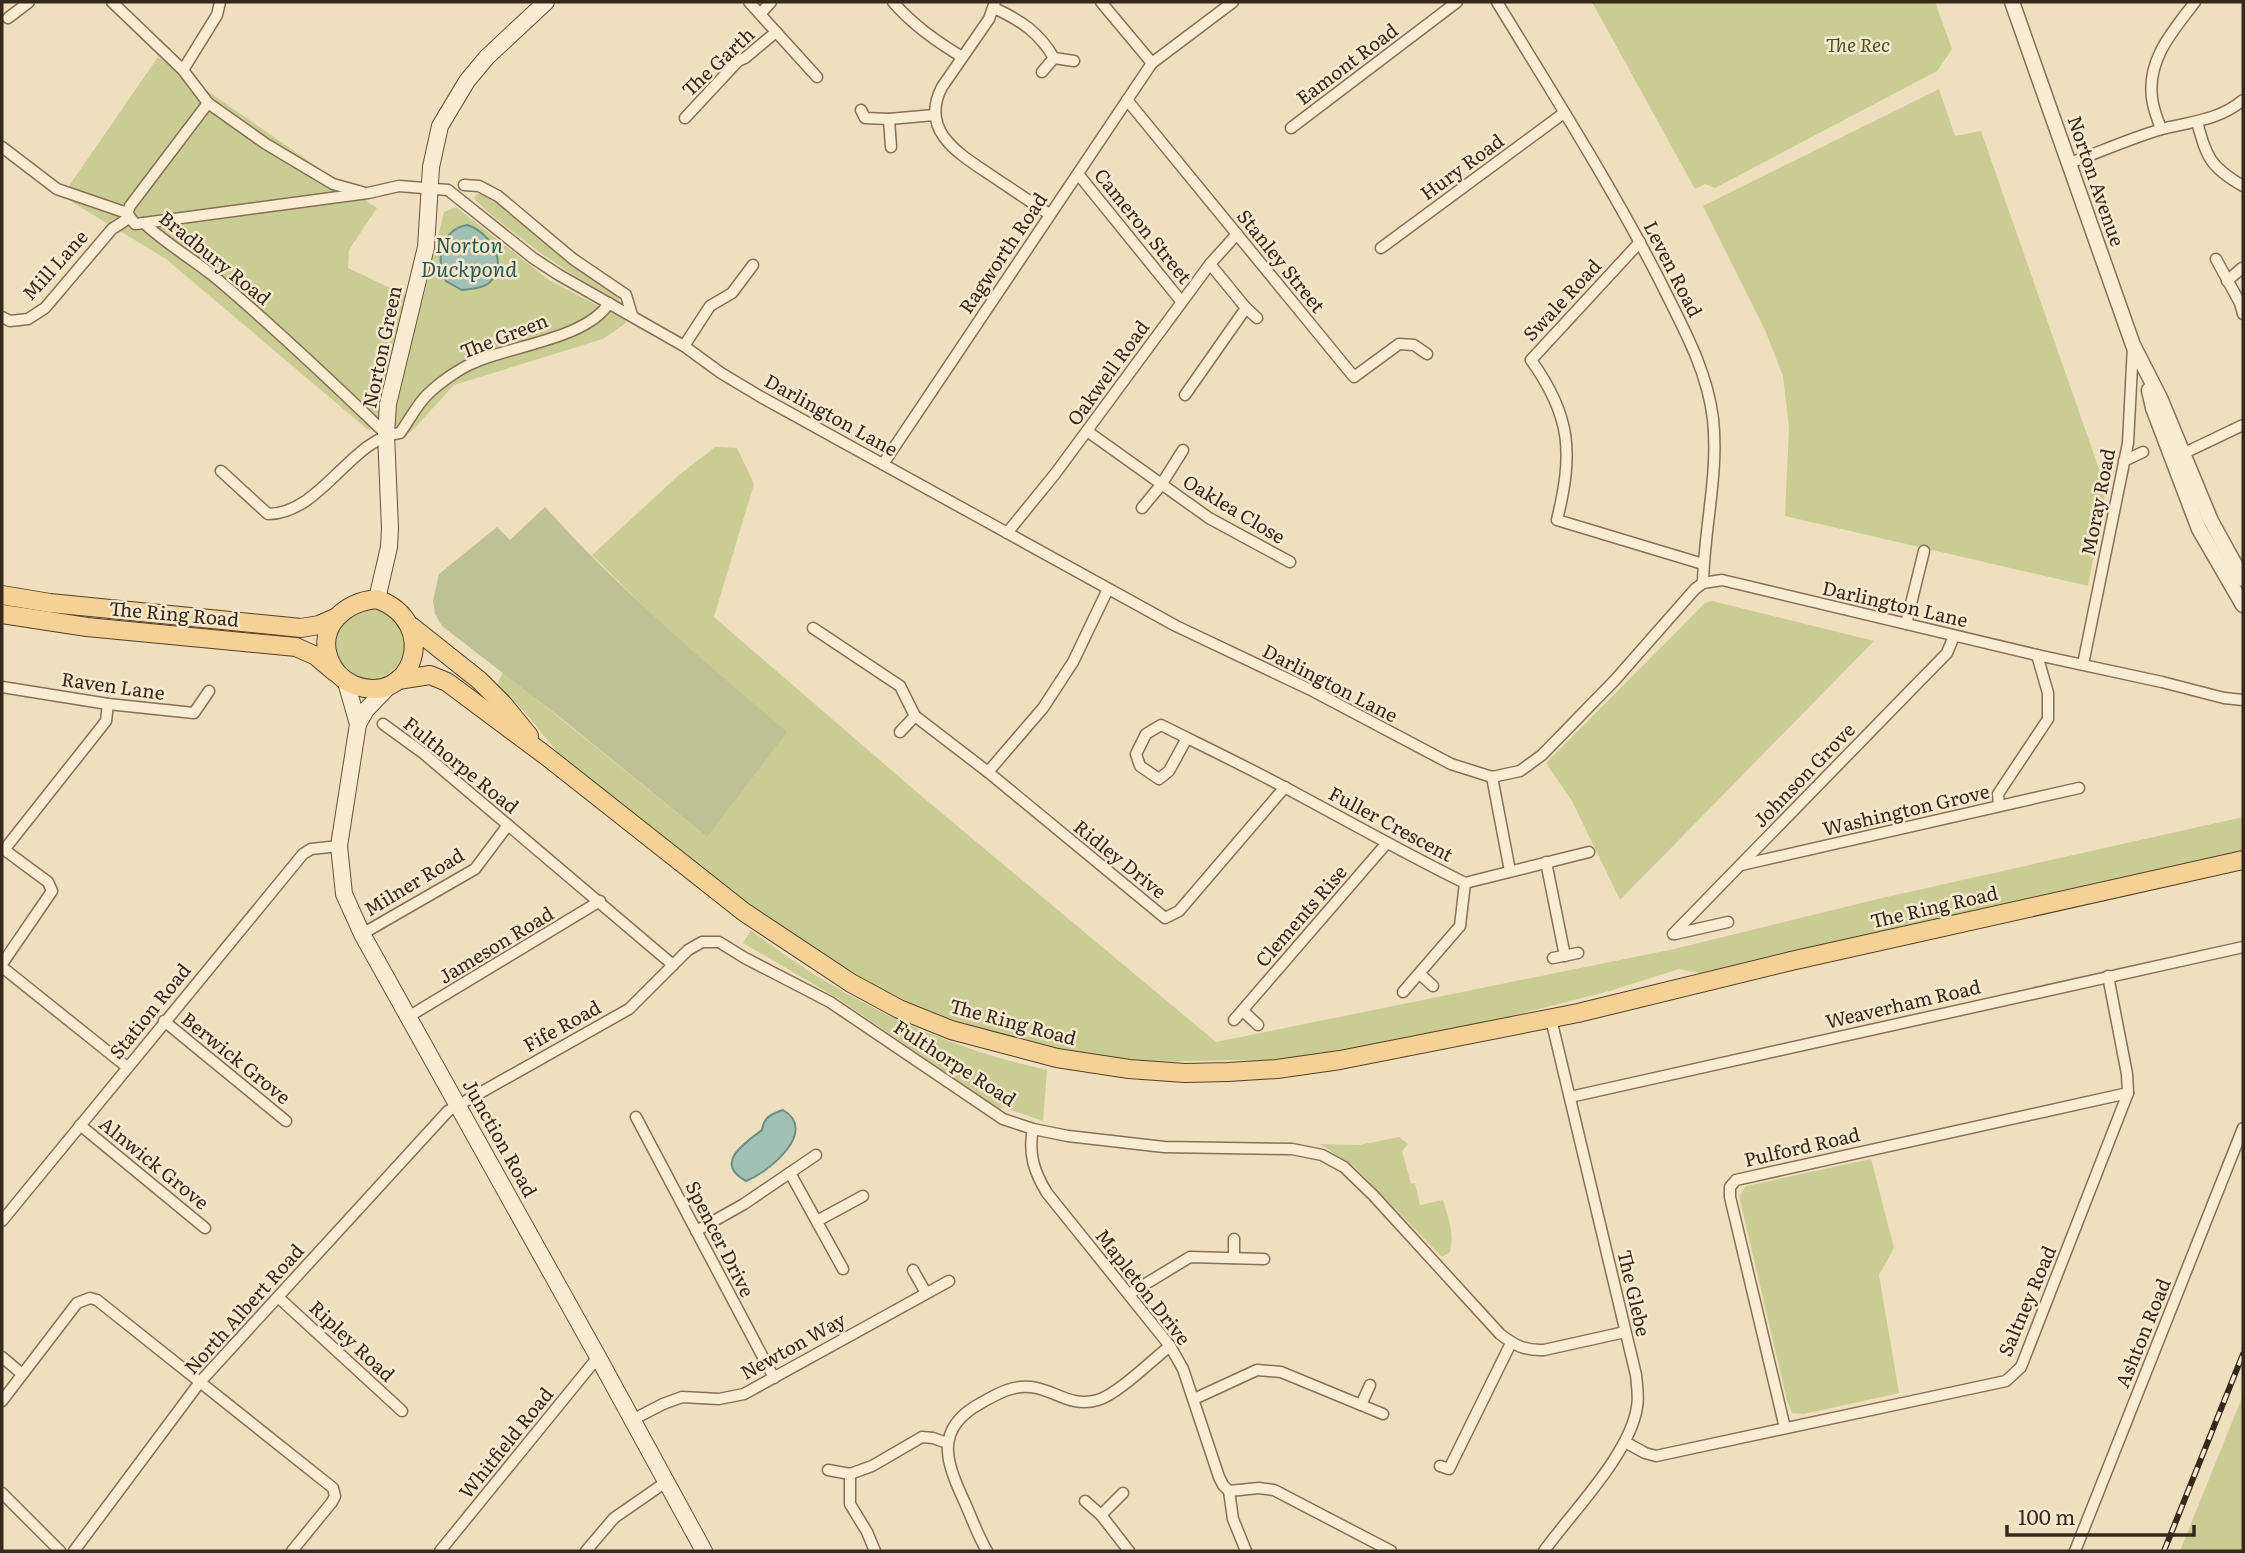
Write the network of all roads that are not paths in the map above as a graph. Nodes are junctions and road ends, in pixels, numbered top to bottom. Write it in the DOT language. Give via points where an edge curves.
graph roads {
  1 [pos="29,2"];
  2 [pos="112,2"];
  3 [pos="220,2"];
  4 [pos="545,2"];
  5 [pos="749,2"];
  6 [pos="771,2"];
  7 [pos="893,2"];
  8 [pos="1101,2"];
  9 [pos="1233,2"];
  10 [pos="1457,2"];
  11 [pos="1497,2"];
  12 [pos="2012,2"];
  13 [pos="2194,2"];
  14 [pos="994,5"];
  15 [pos="760,14"];
  16 [pos="8,18"];
  17 [pos="776,32"];
  18 [pos="962,57"];
  19 [pos="1054,58"];
  20 [pos="1074,61"];
  21 [pos="1152,63"];
  22 [pos="183,70"];
  23 [pos="1042,72"];
  24 [pos="817,77"];
  25 [pos="1126,100"];
  26 [pos="2243,100"];
  27 [pos="208,103"];
  28 [pos="861,110"];
  29 [pos="1564,113"];
  30 [pos="934,115"];
  31 [pos="685,118"];
  32 [pos="889,119"];
  33 [pos="2197,122"];
  34 [pos="1291,128"];
  35 [pos="2161,130"];
  36 [pos="2,147"];
  37 [pos="891,147"];
  38 [pos="2070,163"];
  39 [pos="1078,174"];
  40 [pos="473,175"];
  41 [pos="464,185"];
  42 [pos="2243,186"];
  43 [pos="429,189"];
  44 [pos="368,193"];
  45 [pos="456,194"];
  46 [pos="1049,214"];
  47 [pos="128,216"];
  48 [pos="144,223"];
  49 [pos="1237,234"];
  50 [pos="1640,242"];
  51 [pos="1381,248"];
  52 [pos="2216,259"];
  53 [pos="1210,264"];
  54 [pos="753,265"];
  55 [pos="2242,268"];
  56 [pos="2227,281"];
  57 [pos="1181,301"];
  58 [pos="609,303"];
  59 [pos="1246,308"];
  60 [pos="2243,314"];
  61 [pos="632,315"];
  62 [pos="2,317"];
  63 [pos="1257,318"];
  64 [pos="2133,345"];
  65 [pos="684,346"];
  66 [pos="1428,355"];
  67 [pos="1185,395"];
  68 [pos="2243,425"];
  69 [pos="1087,431"];
  70 [pos="386,434"];
  71 [pos="1183,450"];
  72 [pos="2143,452"];
  73 [pos="2178,456"];
  74 [pos="2123,461"];
  75 [pos="883,464"];
  76 [pos="221,471"];
  77 [pos="1161,485"];
  78 [pos="1142,508"];
  79 [pos="1007,533"];
  80 [pos="1924,551"];
  81 [pos="1290,562"];
  82 [pos="1703,564"];
  83 [pos="2243,579"];
  84 [pos="1703,583"];
  85 [pos="1108,589"];
  86 [pos="2,595"];
  87 [pos="377,599"];
  88 [pos="2243,605"];
  89 [pos="2,614"];
  90 [pos="334,618"];
  91 [pos="1906,624"];
  92 [pos="411,626"];
  93 [pos="813,628"];
  94 [pos="1954,636"];
  95 [pos="2037,655"];
  96 [pos="2083,664"];
  97 [pos="340,677"];
  98 [pos="394,683"];
  99 [pos="2,687"];
  100 [pos="209,691"];
  101 [pos="2243,700"];
  102 [pos="108,704"];
  103 [pos="915,716"];
  104 [pos="358,724"];
  105 [pos="383,724"];
  106 [pos="900,732"];
  107 [pos="1187,738"];
  108 [pos="545,755"];
  109 [pos="988,772"];
  110 [pos="1492,777"];
  111 [pos="1285,787"];
  112 [pos="2080,788"];
  113 [pos="1999,806"];
  114 [pos="508,825"];
  115 [pos="1386,844"];
  116 [pos="339,846"];
  117 [pos="3,849"];
  118 [pos="1589,852"];
  119 [pos="2243,860"];
  120 [pos="1546,862"];
  121 [pos="1740,866"];
  122 [pos="1510,871"];
  123 [pos="1465,883"];
  124 [pos="600,901"];
  125 [pos="1728,922"];
  126 [pos="362,934"];
  127 [pos="2243,947"];
  128 [pos="1578,953"];
  129 [pos="2,965"];
  130 [pos="673,965"];
  131 [pos="1420,974"];
  132 [pos="2108,976"];
  133 [pos="1433,986"];
  134 [pos="1403,992"];
  135 [pos="1243,1011"];
  136 [pos="408,1017"];
  137 [pos="1551,1019"];
  138 [pos="1234,1020"];
  139 [pos="164,1021"];
  140 [pos="1258,1025"];
  141 [pos="127,1067"];
  142 [pos="2128,1093"];
  143 [pos="1570,1097"];
  144 [pos="458,1105"];
  145 [pos="636,1117"];
  146 [pos="286,1121"];
  147 [pos="80,1125"];
  148 [pos="2243,1128"];
  149 [pos="1033,1129"];
  150 [pos="816,1155"];
  151 [pos="790,1173"];
  152 [pos="863,1196"];
  153 [pos="2,1221"];
  154 [pos="817,1221"];
  155 [pos="205,1228"];
  156 [pos="695,1231"];
  157 [pos="1234,1239"];
  158 [pos="1234,1258"];
  159 [pos="1264,1259"];
  160 [pos="843,1269"];
  161 [pos="913,1270"];
  162 [pos="949,1282"];
  163 [pos="926,1293"];
  164 [pos="1129,1294"];
  165 [pos="278,1297"];
  166 [pos="1625,1332"];
  167 [pos="1511,1343"];
  168 [pos="1170,1346"];
  169 [pos="2,1357"];
  170 [pos="598,1357"];
  171 [pos="22,1374"];
  172 [pos="774,1378"];
  173 [pos="200,1382"];
  174 [pos="1370,1385"];
  175 [pos="1194,1399"];
  176 [pos="2,1401"];
  177 [pos="1362,1405"];
  178 [pos="402,1411"];
  179 [pos="1383,1414"];
  180 [pos="632,1420"];
  181 [pos="1785,1428"];
  182 [pos="1625,1442"];
  183 [pos="947,1443"];
  184 [pos="1440,1466"];
  185 [pos="828,1470"];
  186 [pos="850,1474"];
  187 [pos="666,1482"];
  188 [pos="1229,1491"];
  189 [pos="2,1493"];
  190 [pos="1123,1493"];
  191 [pos="1085,1501"];
  192 [pos="1101,1515"];
  193 [pos="60,1551"];
  194 [pos="74,1551"];
  195 [pos="292,1551"];
  196 [pos="440,1551"];
  197 [pos="586,1551"];
  198 [pos="704,1551"];
  199 [pos="875,1551"];
  200 [pos="987,1551"];
  201 [pos="1129,1551"];
  202 [pos="1245,1551"];
  203 [pos="1391,1551"];
  204 [pos="1544,1551"];
  205 [pos="2075,1551"];
  1 -- 16 [label="street"];
  2 -- 22 [label="street"];
  3 -- 22 [label="street" via="218,15"];
  4 -- 43 [label="main road, Norton Green" via="467,81 440,126"];
  5 -- 15 [label="street"];
  6 -- 15 [label="street"];
  7 -- 18 [label="street" via="928,35"];
  8 -- 21 [label="street"];
  9 -- 21 [label="street, Ragworth Road"];
  10 -- 34 [label="street, Eamont Road"];
  11 -- 29 [label="street, Leven Road"];
  12 -- 38 [label="street, Norton Avenue"];
  13 -- 35 [label="street" via="2159,50 2152,76 2151,99"];
  14 -- 18 [label="street"];
  14 -- 19 [label="street" via="1019,19"];
  15 -- 17 [label="street"];
  17 -- 24 [label="street"];
  17 -- 31 [label="street, The Garth" via="738,61"];
  18 -- 30 [label="street" via="936,98"];
  19 -- 20 [label="street"];
  19 -- 23 [label="street"];
  21 -- 25 [label="street, Ragworth Road"];
  22 -- 27 [label="street"];
  25 -- 39 [label="street, Ragworth Road"];
  25 -- 49 [label="street, Stanley Street"];
  26 -- 33 [label="street"];
  27 -- 44 [label="street" via="333,184"];
  27 -- 47 [label="street, Mill Lane" via="130,206"];
  28 -- 32 [label="street" via="865,118"];
  29 -- 50 [label="street, Leven Road"];
  29 -- 51 [label="street, Hury Road"];
  30 -- 32 [label="street"];
  30 -- 46 [label="street" via="941,134 955,151"];
  32 -- 37 [label="street"];
  33 -- 35 [label="street"];
  33 -- 42 [label="street" via="2205,151 2220,172"];
  35 -- 38 [label="street"];
  36 -- 47 [label="street, Bradbury Road" via="57,189"];
  38 -- 64 [label="street, Norton Avenue"];
  39 -- 46 [label="street, Ragworth Road"];
  39 -- 57 [label="street, Cameron Street"];
  40 -- 41 [label="street"];
  41 -- 45 [label="street"];
  41 -- 61 [label="street" via="479,186 498,196 573,260 626,295"];
  43 -- 44 [label="street, Darlington Lane" via="399,186"];
  43 -- 45 [label="street, Darlington Lane"];
  43 -- 70 [label="main road, Norton Green" via="426,247 388,404"];
  44 -- 48 [label="street"];
  45 -- 58 [label="street, Darlington Lane" via="533,258"];
  46 -- 75 [label="street, Ragworth Road"];
  47 -- 48 [label="street, Bradbury Road" via="135,224"];
  47 -- 62 [label="street, Mill Lane" via="45,308 28,319"];
  48 -- 70 [label="street, Bradbury Road" via="244,302"];
  49 -- 53 [label="street, Oakwell Road"];
  49 -- 66 [label="street, Stanley Street" via="1354,377 1399,344 1413,345"];
  50 -- 82 [label="street, Leven Road" via="1704,376 1713,420 1712,495"];
  50 -- 82 [label="street, Swale Road" via="1531,360 1559,410 1568,450 1557,520"];
  52 -- 56 [label="street"];
  53 -- 57 [label="street, Oakwell Road"];
  53 -- 59 [label="street"];
  54 -- 65 [label="street" via="732,293 710,306"];
  55 -- 56 [label="street"];
  56 -- 60 [label="street"];
  57 -- 69 [label="street, Oakwell Road"];
  58 -- 61 [label="street, Darlington Lane"];
  58 -- 70 [label="street, The Green" via="602,314 578,327 472,363 428,394 400,433"];
  59 -- 63 [label="street"];
  59 -- 67 [label="street"];
  61 -- 65 [label="street, Darlington Lane"];
  64 -- 73 [label="street, Norton Avenue" via="2160,398"];
  64 -- 74 [label="street, Moray Road"];
  65 -- 75 [label="street, Darlington Lane" via="720,373"];
  68 -- 73 [label="street"];
  69 -- 77 [label="street, Oaklea Close"];
  69 -- 79 [label="street, Oakwell Road"];
  70 -- 76 [label="street" via="314,494 278,514 268,514"];
  70 -- 87 [label="main road, Norton Green" via="389,547"];
  71 -- 77 [label="street, Oaklea Close"];
  72 -- 74 [label="street"];
  73 -- 83 [label="street, Norton Avenue"];
  73 -- 88 [label="street, Norton Avenue" via="2199,529"];
  74 -- 96 [label="street, Moray Road"];
  75 -- 79 [label="street, Darlington Lane"];
  77 -- 78 [label="street, Oaklea Close"];
  77 -- 81 [label="street, Oaklea Close" via="1209,518"];
  79 -- 85 [label="street, Darlington Lane"];
  80 -- 91 [label="street"];
  82 -- 84 [label="street, Leven Road"];
  84 -- 91 [label="street, Darlington Lane" via="1722,580"];
  84 -- 110 [label="street" via="1542,755 1520,771"];
  85 -- 109 [label="street" via="1073,662 1043,708"];
  85 -- 110 [label="street, Darlington Lane" via="1451,764"];
  86 -- 90 [label="main road, The Ring Road" via="300,628"];
  87 -- 90 [label="main road" via="362,600"];
  87 -- 92 [label="main road" via="392,604"];
  89 -- 97 [label="main road, The Ring Road" via="296,647 316,656"];
  90 -- 97 [label="main road" via="328,657"];
  91 -- 94 [label="street, Darlington Lane"];
  92 -- 98 [label="main road" via="414,654 410,668"];
  92 -- 108 [label="main road, The Ring Road" via="479,680"];
  93 -- 103 [label="street, Ridley Drive" via="900,686"];
  94 -- 95 [label="street, Darlington Lane"];
  94 -- 121 [label="street, Johnson Grove" via="1947,653"];
  95 -- 96 [label="street, Darlington Lane"];
  95 -- 113 [label="street" via="2048,693 2048,719 1998,794"];
  96 -- 101 [label="street, Darlington Lane"];
  97 -- 98 [label="main road" via="373,689"];
  97 -- 104 [label="main road, Junction Road"];
  98 -- 104 [label="main road, Junction Road"];
  98 -- 108 [label="main road, The Ring Road" via="430,675 447,682"];
  99 -- 102 [label="street, Raven Lane"];
  100 -- 102 [label="street, Raven Lane" via="194,713"];
  102 -- 117 [label="street" via="106,721"];
  103 -- 106 [label="street"];
  103 -- 109 [label="street, Ridley Drive"];
  104 -- 116 [label="main road, Junction Road"];
  105 -- 114 [label="street, Fulthorpe Road"];
  107 -- 107 [label="street, Fuller Crescent" via="1161,725 1146,734 1136,754 1140,766 1159,779 1169,771"];
  107 -- 111 [label="street, Fuller Crescent"];
  108 -- 137 [label="main road, The Ring Road" via="808,957 899,1009 1001,1045 1129,1069 1228,1072 1340,1060"];
  109 -- 111 [label="street, Ridley Drive" via="1165,918 1179,911"];
  110 -- 122 [label="street"];
  111 -- 115 [label="street, Fuller Crescent"];
  112 -- 113 [label="street, Washington Grove"];
  113 -- 121 [label="street, Washington Grove"];
  114 -- 124 [label="street, Fulthorpe Road"];
  114 -- 126 [label="street, Milner Road" via="475,869"];
  115 -- 123 [label="street, Fuller Crescent"];
  115 -- 135 [label="street, Clements Rise"];
  116 -- 126 [label="main road, Junction Road" via="344,894"];
  116 -- 139 [label="street, Station Road" via="303,854"];
  117 -- 129 [label="street" via="48,882 52,891"];
  118 -- 120 [label="street, Fuller Crescent"];
  119 -- 137 [label="main road, The Ring Road"];
  120 -- 122 [label="street, Fuller Crescent"];
  120 -- 128 [label="street" via="1559,957"];
  121 -- 125 [label="street, Johnson Grove" via="1673,935"];
  122 -- 123 [label="street, Fuller Crescent"];
  123 -- 131 [label="street" via="1460,926"];
  124 -- 130 [label="street, Fulthorpe Road"];
  124 -- 136 [label="street, Jameson Road"];
  126 -- 136 [label="main road, Junction Road"];
  127 -- 132 [label="street, Weaverham Road"];
  129 -- 141 [label="street"];
  130 -- 144 [label="street, Fife Road" via="629,1009"];
  130 -- 149 [label="street, Fulthorpe Road" via="702,942 719,942 830,1002 1003,1119"];
  131 -- 133 [label="street"];
  131 -- 134 [label="street"];
  132 -- 142 [label="street, Saltney Road"];
  132 -- 143 [label="street, Weaverham Road"];
  135 -- 138 [label="street, Clements Rise"];
  135 -- 140 [label="street"];
  136 -- 144 [label="main road, Junction Road"];
  137 -- 143 [label="street, The Glebe"];
  139 -- 141 [label="street, Station Road"];
  139 -- 146 [label="street, Berwick Grove"];
  141 -- 147 [label="street, Station Road"];
  142 -- 181 [label="street, Saltney Road" via="2021,1367 2007,1381"];
  142 -- 181 [label="street, Pulford Road" via="1736,1180 1730,1196"];
  143 -- 166 [label="street, The Glebe"];
  144 -- 165 [label="street, North Albert Road"];
  144 -- 170 [label="main road, Junction Road"];
  145 -- 156 [label="street, Spencer Drive"];
  147 -- 153 [label="street, Station Road"];
  147 -- 155 [label="street, Alnwick Grove"];
  148 -- 205 [label="street, Ashton Road"];
  149 -- 164 [label="street, Mapleton Drive" via="1030,1152 1040,1181"];
  149 -- 167 [label="street, Fulthorpe Road" via="1164,1147 1322,1155 1344,1167 1373,1195"];
  150 -- 151 [label="street"];
  151 -- 154 [label="street"];
  151 -- 156 [label="street"];
  152 -- 154 [label="street"];
  154 -- 160 [label="street"];
  156 -- 172 [label="street, Spencer Drive"];
  157 -- 158 [label="street"];
  158 -- 159 [label="street"];
  158 -- 164 [label="street" via="1190,1257"];
  161 -- 163 [label="street"];
  162 -- 163 [label="street, Newton Way"];
  163 -- 172 [label="street, Newton Way"];
  164 -- 168 [label="street, Mapleton Drive"];
  165 -- 173 [label="street, North Albert Road"];
  165 -- 178 [label="street, Ripley Road"];
  166 -- 167 [label="street" via="1544,1350"];
  166 -- 182 [label="street, The Glebe" via="1638,1393"];
  167 -- 184 [label="street" via="1449,1469"];
  168 -- 175 [label="street, Mapleton Drive"];
  168 -- 183 [label="street" via="1098,1400 1067,1401 1030,1387 1004,1390 966,1413"];
  169 -- 171 [label="street"];
  170 -- 180 [label="main road, Junction Road"];
  170 -- 196 [label="street, Whitfield Road"];
  171 -- 173 [label="street" via="78,1303 90,1298"];
  171 -- 176 [label="street"];
  172 -- 180 [label="street, Newton Way" via="732,1397 671,1400"];
  173 -- 194 [label="street, North Albert Road"];
  173 -- 195 [label="street" via="329,1485 335,1496"];
  174 -- 177 [label="street"];
  175 -- 177 [label="street" via="1265,1369"];
  175 -- 188 [label="street, Mapleton Drive" via="1219,1477"];
  177 -- 179 [label="street"];
  180 -- 187 [label="main road, Junction Road"];
  181 -- 182 [label="street, Saltney Road" via="1656,1456"];
  182 -- 204 [label="street, The Glebe"];
  183 -- 186 [label="street" via="922,1437"];
  183 -- 200 [label="street" via="950,1470"];
  185 -- 186 [label="street"];
  186 -- 199 [label="street" via="850,1504"];
  187 -- 197 [label="street" via="614,1518"];
  187 -- 198 [label="main road, Junction Road"];
  188 -- 202 [label="street, Mapleton Drive"];
  188 -- 203 [label="street" via="1274,1490"];
  189 -- 193 [label="street"];
  190 -- 192 [label="street"];
  191 -- 192 [label="street"];
  192 -- 201 [label="street"];
}
